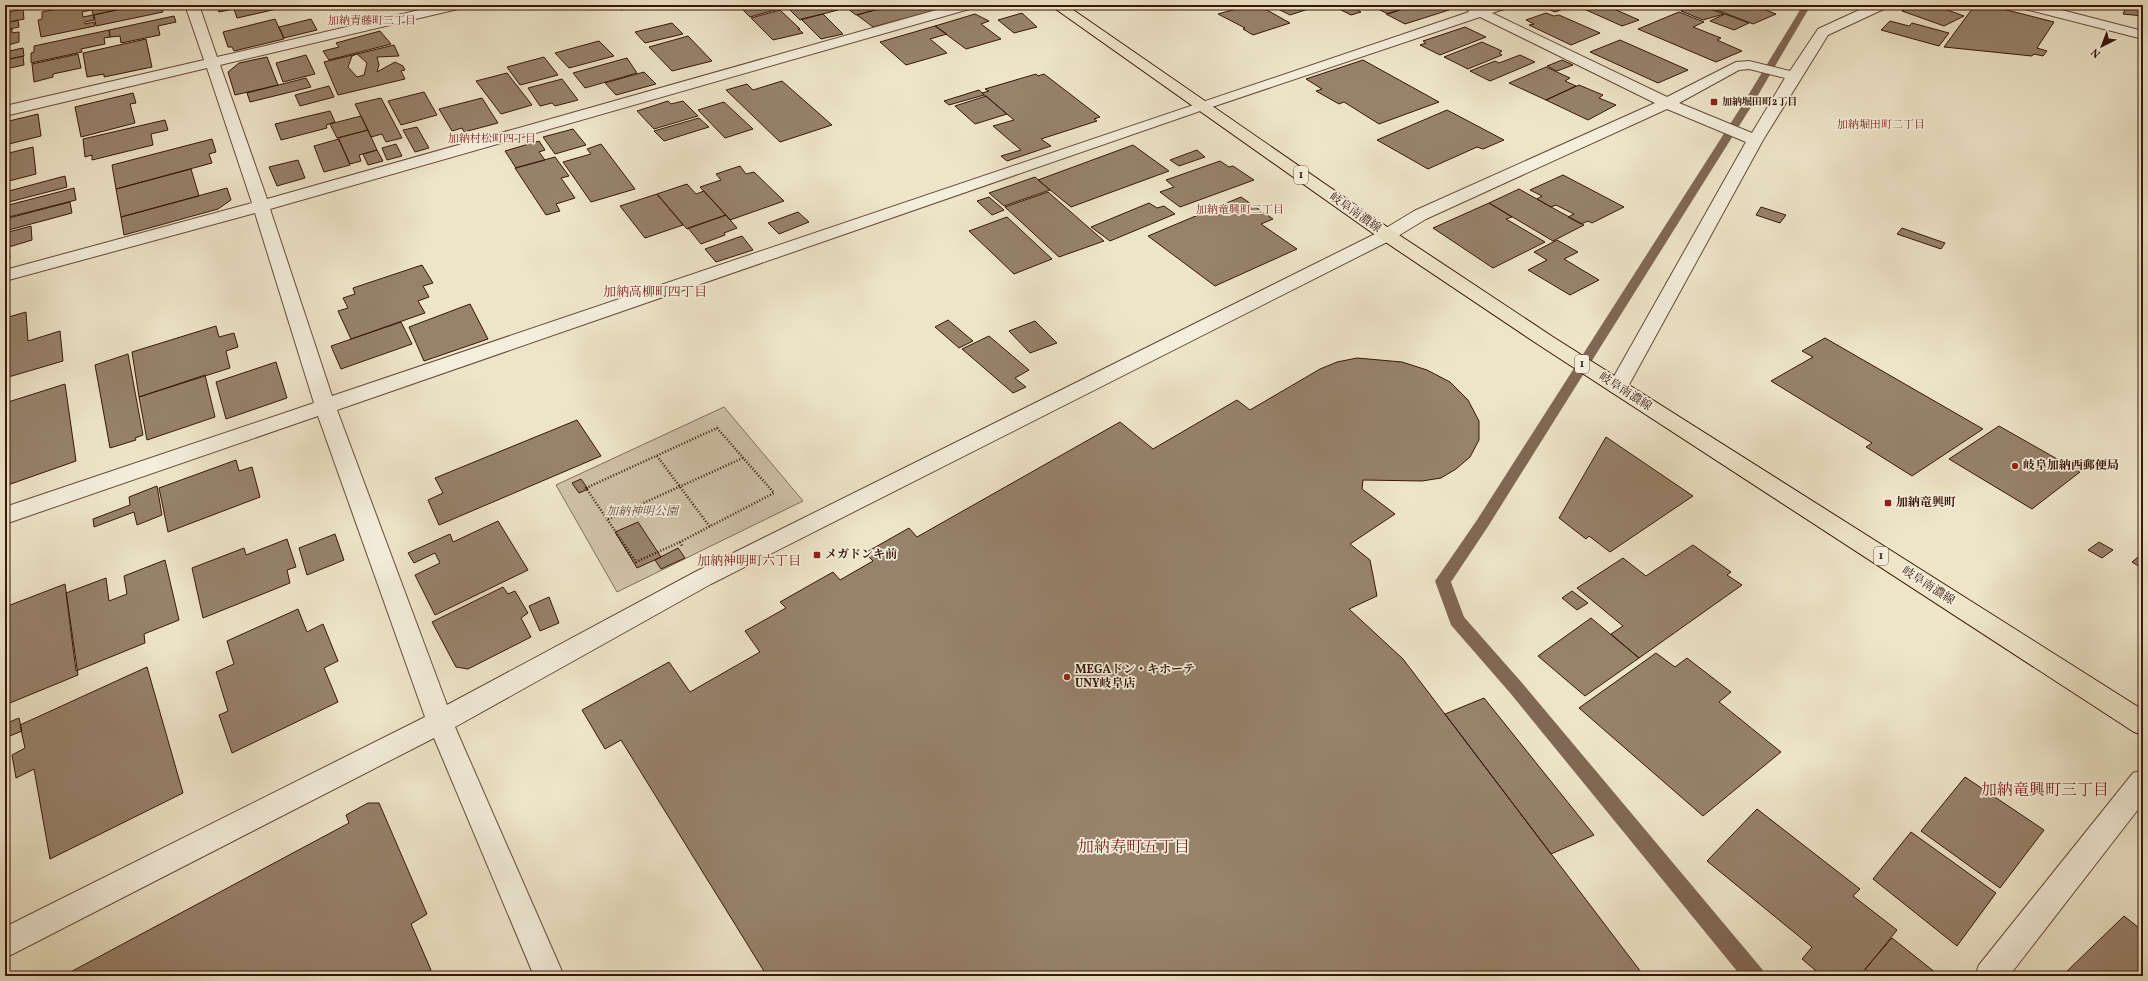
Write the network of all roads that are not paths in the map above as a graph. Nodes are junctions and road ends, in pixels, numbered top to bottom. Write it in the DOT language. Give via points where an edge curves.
graph roads {
  1 [pos="192,5"];
  2 [pos="458,5"];
  3 [pos="968,5"];
  4 [pos="1057,5"];
  5 [pos="1466,5"];
  6 [pos="1502,5"];
  7 [pos="1881,5"];
  8 [pos="2026,5"];
  9 [pos="1482,12"];
  10 [pos="2143,35"];
  11 [pos="211,63"];
  12 [pos="1786,73"];
  13 [pos="1667,103"];
  14 [pos="1200,106"];
  15 [pos="5,111"];
  16 [pos="1749,138"];
  17 [pos="261,206"];
  18 [pos="1387,235"];
  19 [pos="5,276"];
  20 [pos="1618,387"];
  21 [pos="325,406"];
  22 [pos="5,516"];
  23 [pos="440,722"];
  24 [pos="2143,724"];
  25 [pos="2143,782"];
  26 [pos="5,943"];
  27 [pos="549,976"];
  28 [pos="1990,976"];
  1 -- 11 [label="street"];
  2 -- 11 [label="street"];
  3 -- 17 [label="street"];
  4 -- 14 [label="main road, 岐阜南濃線 / 1"];
  5 -- 9 [label="street"];
  6 -- 9 [label="street"];
  7 -- 12 [label="street" via="1823,32"];
  8 -- 10 [label="street"];
  9 -- 13 [label="street"];
  9 -- 14 [label="street"];
  11 -- 15 [label="street"];
  11 -- 17 [label="street"];
  12 -- 13 [label="street" via="1748,65 1736,66"];
  12 -- 16 [label="street"];
  13 -- 16 [label="street"];
  13 -- 18 [label="street" via="1420,215"];
  14 -- 18 [label="main road, 岐阜南濃線 / 1"];
  14 -- 21 [label="street"];
  16 -- 20 [label="street"];
  17 -- 19 [label="street"];
  17 -- 21 [label="street"];
  18 -- 20 [label="main road, 岐阜南濃線 / 1"];
  18 -- 23 [label="street" via="703,578"];
  20 -- 24 [label="main road, 岐阜南濃線 / 1"];
  21 -- 22 [label="street"];
  21 -- 23 [label="street"];
  23 -- 26 [label="street"];
  23 -- 27 [label="street"];
  25 -- 28 [label="street"];
}
